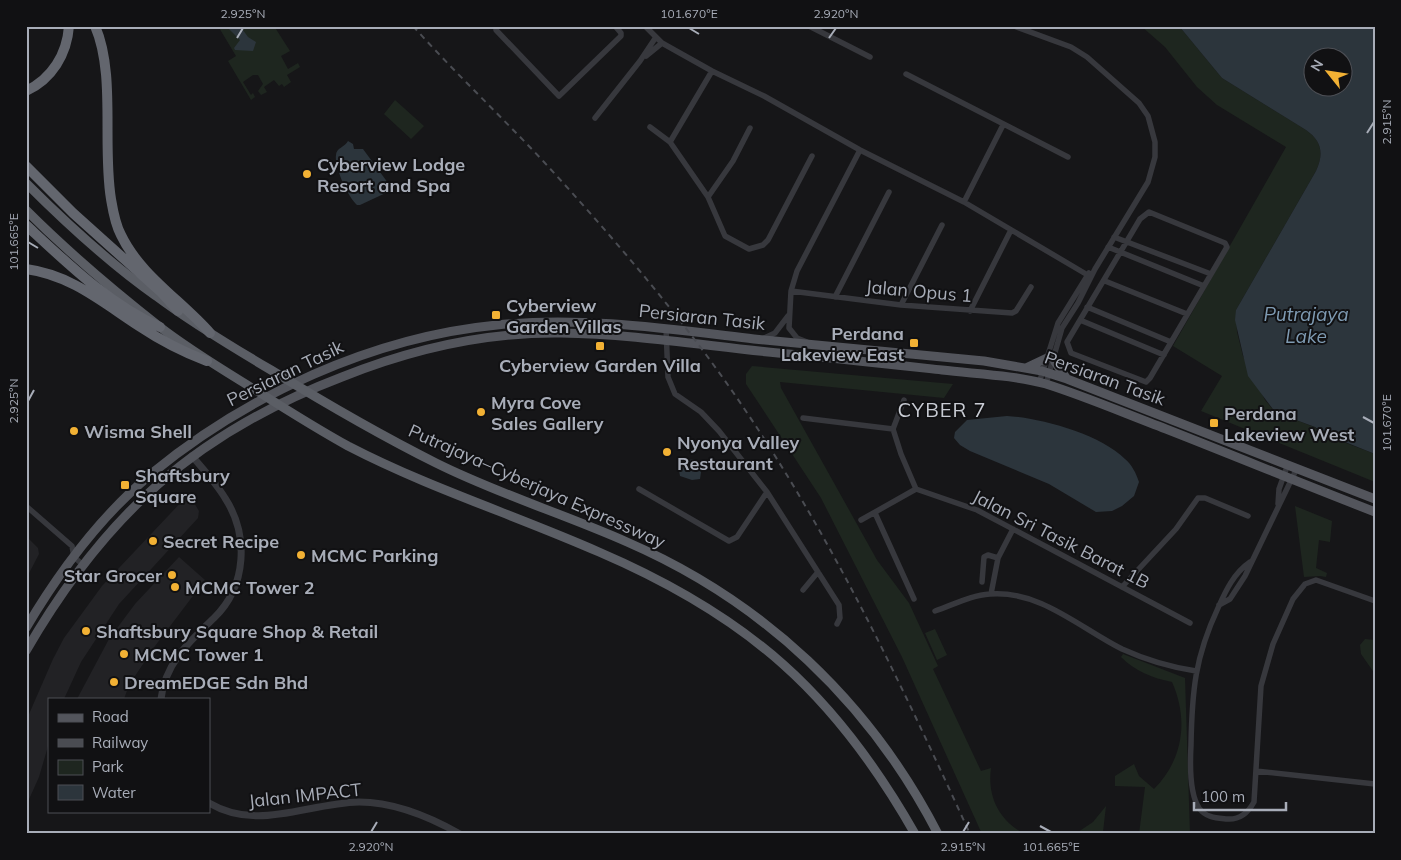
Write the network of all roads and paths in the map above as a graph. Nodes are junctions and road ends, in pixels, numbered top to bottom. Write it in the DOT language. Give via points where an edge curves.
graph roads {
  1 [pos="69,26"];
  2 [pos="95,26"];
  3 [pos="496,26"];
  4 [pos="615,26"];
  5 [pos="645,26"];
  6 [pos="809,26"];
  7 [pos="1014,26"];
  8 [pos="656,37"];
  9 [pos="662,43"];
  10 [pos="870,57"];
  11 [pos="640,61"];
  12 [pos="712,71"];
  13 [pos="906,74"];
  14 [pos="26,91"];
  15 [pos="595,118"];
  16 [pos="1002,125"];
  17 [pos="650,127"];
  18 [pos="750,128"];
  19 [pos="670,142"];
  20 [pos="860,150"];
  21 [pos="812,156"];
  22 [pos="1068,157"];
  23 [pos="26,166"];
  24 [pos="26,183"];
  25 [pos="889,192"];
  26 [pos="708,197"];
  27 [pos="964,202"];
  28 [pos="26,210"];
  29 [pos="26,225"];
  30 [pos="942,225"];
  31 [pos="1011,230"];
  32 [pos="1114,237"];
  33 [pos="1128,242"];
  34 [pos="1108,247"];
  35 [pos="1122,253"];
  36 [pos="26,269"];
  37 [pos="1211,274"];
  38 [pos="1089,276"];
  39 [pos="1105,281"];
  40 [pos="1204,286"];
  41 [pos="1031,287"];
  42 [pos="791,291"];
  43 [pos="835,297"];
  44 [pos="901,305"];
  45 [pos="1087,307"];
  46 [pos="178,311"];
  47 [pos="970,311"];
  48 [pos="789,313"];
  49 [pos="1187,314"];
  50 [pos="1080,320"];
  51 [pos="160,328"];
  52 [pos="666,329"];
  53 [pos="210,333"];
  54 [pos="760,339"];
  55 [pos="666,342"];
  56 [pos="1171,342"];
  57 [pos="811,344"];
  58 [pos="1164,355"];
  59 [pos="1049,356"];
  60 [pos="207,361"];
  61 [pos="1026,368"];
  62 [pos="1045,372"];
  63 [pos="1067,378"];
  64 [pos="1042,384"];
  65 [pos="904,400"];
  66 [pos="803,418"];
  67 [pos="893,429"];
  68 [pos="192,456"];
  69 [pos="1292,466"];
  70 [pos="1288,477"];
  71 [pos="639,489"];
  72 [pos="916,489"];
  73 [pos="767,492"];
  74 [pos="1375,499"];
  75 [pos="26,506"];
  76 [pos="1375,512"];
  77 [pos="875,513"];
  78 [pos="1248,516"];
  79 [pos="861,520"];
  80 [pos="1014,529"];
  81 [pos="72,546"];
  82 [pos="82,547"];
  83 [pos="90,554"];
  84 [pos="74,557"];
  85 [pos="998,558"];
  86 [pos="82,564"];
  87 [pos="818,572"];
  88 [pos="982,582"];
  89 [pos="1122,587"];
  90 [pos="803,590"];
  91 [pos="991,594"];
  92 [pos="914,599"];
  93 [pos="1375,602"];
  94 [pos="935,611"];
  95 [pos="1190,623"];
  96 [pos="837,624"];
  97 [pos="26,628"];
  98 [pos="26,651"];
  99 [pos="1196,671"];
  100 [pos="160,698"];
  101 [pos="1256,771"];
  102 [pos="1375,784"];
  103 [pos="210,803"];
  104 [pos="460,834"];
  105 [pos="915,834"];
  106 [pos="938,834"];
  1 -- 14 [label="highway" via="60,60 47,77"];
  2 -- 53 [label="highway" via="103,49 106,81 107,176 120,234 142,266"];
  3 -- 4 [label="street" via="496,30 559,96 621,36"];
  5 -- 8 [label="street"];
  6 -- 10 [label="street"];
  7 -- 32 [label="street" via="1078,51 1129,93 1148,116 1155,142 1152,171"];
  8 -- 9 [label="street"];
  8 -- 11 [label="street"];
  9 -- 11 [label="street"];
  9 -- 12 [label="street"];
  11 -- 15 [label="street"];
  12 -- 19 [label="street"];
  12 -- 20 [label="street"];
  13 -- 16 [label="street"];
  16 -- 22 [label="street"];
  16 -- 27 [label="street"];
  17 -- 19 [label="street"];
  18 -- 26 [label="street" via="733,161"];
  19 -- 26 [label="street"];
  20 -- 27 [label="street"];
  20 -- 42 [label="street" via="797,270"];
  21 -- 26 [label="street" via="763,246 749,249 725,236"];
  23 -- 46 [label="highway"];
  24 -- 46 [label="highway, Putrajaya–Cyberjaya Expressway" via="85,240"];
  25 -- 43 [label="street"];
  27 -- 31 [label="street"];
  28 -- 51 [label="highway, Putrajaya–Cyberjaya Expressway"];
  29 -- 51 [label="highway" via="66,263 120,304"];
  30 -- 44 [label="street"];
  31 -- 38 [label="street"];
  31 -- 47 [label="street"];
  32 -- 33 [label="street"];
  32 -- 34 [label="street"];
  33 -- 35 [label="street"];
  33 -- 37 [label="street"];
  33 -- 37 [label="street" via="1142,216 1152,213 1227,244"];
  34 -- 35 [label="street"];
  34 -- 38 [label="street"];
  35 -- 39 [label="street"];
  35 -- 40 [label="street"];
  36 -- 60 [label="highway" via="80,286 164,341"];
  37 -- 40 [label="street"];
  38 -- 59 [label="street" via="1056,335"];
  39 -- 45 [label="street"];
  39 -- 49 [label="street"];
  40 -- 49 [label="street"];
  41 -- 47 [label="street, Jalan Opus 1" via="1012,313"];
  42 -- 43 [label="street, Jalan Opus 1"];
  42 -- 48 [label="street"];
  43 -- 44 [label="street, Jalan Opus 1"];
  44 -- 47 [label="street, Jalan Opus 1"];
  45 -- 50 [label="street"];
  45 -- 56 [label="street"];
  46 -- 53 [label="highway, Putrajaya–Cyberjaya Expressway"];
  48 -- 54 [label="street" via="782,328"];
  48 -- 57 [label="street" via="789,328 797,338"];
  49 -- 56 [label="street"];
  50 -- 58 [label="street"];
  50 -- 58 [label="street" via="1067,342 1071,353 1146,382"];
  51 -- 60 [label="highway, Putrajaya–Cyberjaya Expressway"];
  52 -- 54 [label="main road, Persiaran Tasik"];
  52 -- 55 [label="street"];
  52 -- 82 [label="main road, Persiaran Tasik" via="549,322 497,325 400,343 358,356 326,368 245,409 197,438 150,475"];
  53 -- 106 [label="highway, Putrajaya–Cyberjaya Expressway" via="336,410 440,465 662,558 768,624 811,661 858,713 900,770"];
  54 -- 57 [label="main road, Persiaran Tasik"];
  55 -- 64 [label="main road, Persiaran Tasik" via="989,375"];
  55 -- 68 [label="main road, Persiaran Tasik" via="560,333 487,338 433,347 354,372 262,412"];
  55 -- 73 [label="street" via="668,377 675,394 701,412 719,431"];
  56 -- 58 [label="street"];
  57 -- 61 [label="main road, Persiaran Tasik" via="984,360"];
  59 -- 61 [label="main road"];
  59 -- 62 [label="street"];
  59 -- 63 [label="main road"];
  60 -- 105 [label="highway, Putrajaya–Cyberjaya Expressway" via="309,424 416,479 631,566 689,597 752,637 794,672 838,720 875,769"];
  61 -- 62 [label="main road, Persiaran Tasik"];
  62 -- 63 [label="main road, Persiaran Tasik"];
  62 -- 64 [label="street"];
  63 -- 69 [label="main road, Persiaran Tasik"];
  64 -- 70 [label="main road, Persiaran Tasik"];
  65 -- 67 [label="street"];
  66 -- 67 [label="street"];
  67 -- 72 [label="street"];
  68 -- 83 [label="main road, Persiaran Tasik" via="147,493"];
  68 -- 100 [label="street" via="230,507 243,552 239,575 230,596 217,615 176,658 165,678"];
  69 -- 70 [label="street"];
  69 -- 74 [label="main road, Persiaran Tasik"];
  70 -- 76 [label="main road, Persiaran Tasik"];
  70 -- 99 [label="street" via="1286,494 1277,506 1245,576 1230,599 1219,605"];
  71 -- 73 [label="street" via="730,541 737,537"];
  72 -- 77 [label="street"];
  72 -- 80 [label="street, Jalan Sri Tasik Barat 1B" via="977,510"];
  73 -- 87 [label="street"];
  75 -- 81 [label="street"];
  77 -- 79 [label="street"];
  77 -- 92 [label="street"];
  78 -- 89 [label="street" via="1203,497 1195,499 1176,529"];
  80 -- 85 [label="street"];
  80 -- 89 [label="street, Jalan Sri Tasik Barat 1B"];
  81 -- 82 [label="street"];
  81 -- 84 [label="street"];
  82 -- 83 [label="street"];
  82 -- 84 [label="main road, Persiaran Tasik"];
  83 -- 86 [label="main road, Persiaran Tasik"];
  84 -- 86 [label="street"];
  84 -- 97 [label="main road, Persiaran Tasik"];
  85 -- 88 [label="street" via="988,555 984,558"];
  85 -- 91 [label="street"];
  86 -- 98 [label="main road, Persiaran Tasik"];
  87 -- 90 [label="street"];
  87 -- 96 [label="street" via="838,605 840,618"];
  89 -- 95 [label="street, Jalan Sri Tasik Barat 1B"];
  91 -- 94 [label="street" via="971,597"];
  91 -- 99 [label="street" via="1032,600 1123,649 1156,663"];
  93 -- 101 [label="street" via="1321,581 1311,581 1301,588 1280,626 1261,686"];
  99 -- 101 [label="street" via="1190,756 1199,808 1214,818 1234,819 1244,815 1256,798"];
  101 -- 102 [label="street"];
  103 -- 104 [label="street, Jalan IMPACT" via="230,813 254,817 366,802 428,817"];
}
